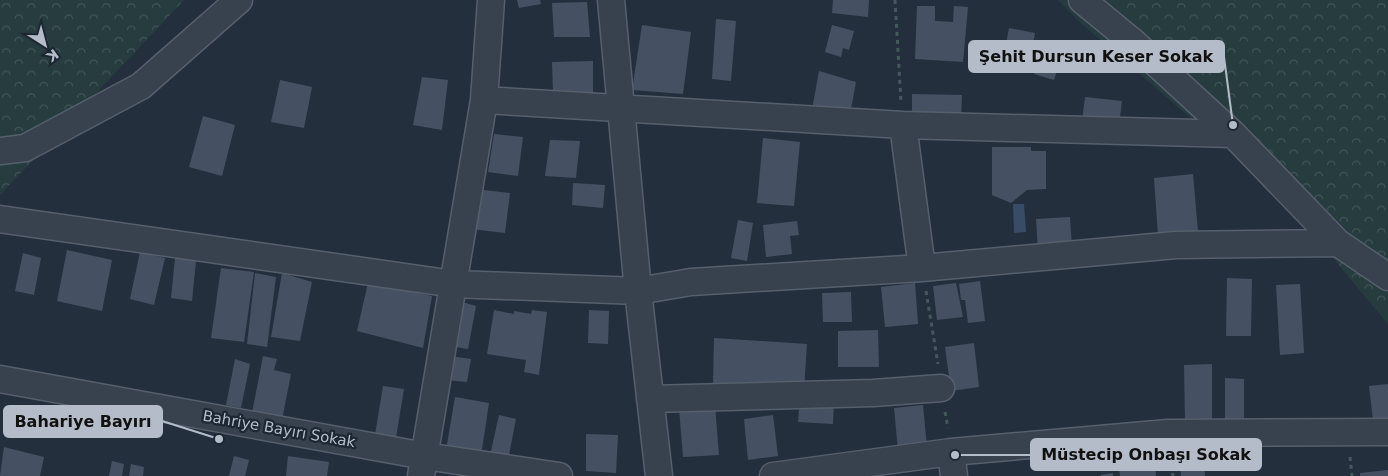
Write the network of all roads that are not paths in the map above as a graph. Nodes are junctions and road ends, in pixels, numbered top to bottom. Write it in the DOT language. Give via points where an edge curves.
graph roads {
  1 [pos="239,0"];
  2 [pos="492,0"];
  3 [pos="611,0"];
  4 [pos="1082,0"];
  5 [pos="484,100"];
  6 [pos="622,110"];
  7 [pos="903,125"];
  8 [pos="1232,134"];
  9 [pos="0,151"];
  10 [pos="0,219"];
  11 [pos="1338,243"];
  12 [pos="922,268"];
  13 [pos="1388,277"];
  14 [pos="454,284"];
  15 [pos="638,291"];
  16 [pos="0,379"];
  17 [pos="941,388"];
  18 [pos="650,399"];
  19 [pos="1388,432"];
  20 [pos="953,464"];
  21 [pos="423,466"];
  22 [pos="559,476"];
  23 [pos="659,476"];
  24 [pos="773,476"];
  1 -- 9 [label="street" via="141,86 25,148"];
  2 -- 5 [label="street"];
  3 -- 6 [label="street"];
  4 -- 8 [label="street" via="1133,42"];
  5 -- 6 [label="street"];
  5 -- 14 [label="street"];
  6 -- 7 [label="street"];
  6 -- 15 [label="street"];
  7 -- 8 [label="street"];
  7 -- 12 [label="street"];
  8 -- 11 [label="street"];
  10 -- 14 [label="street"];
  11 -- 12 [label="street" via="1176,245"];
  11 -- 13 [label="street"];
  12 -- 15 [label="street" via="690,282"];
  14 -- 15 [label="street"];
  14 -- 21 [label="street"];
  15 -- 18 [label="street"];
  16 -- 21 [label="street, Bahriye Bayırı Sokak"];
  17 -- 18 [label="street"];
  18 -- 23 [label="street"];
  19 -- 20 [label="street" via="1168,433"];
  20 -- 24 [label="street"];
  21 -- 22 [label="street, Bahriye Bayırı Sokak"];
}
